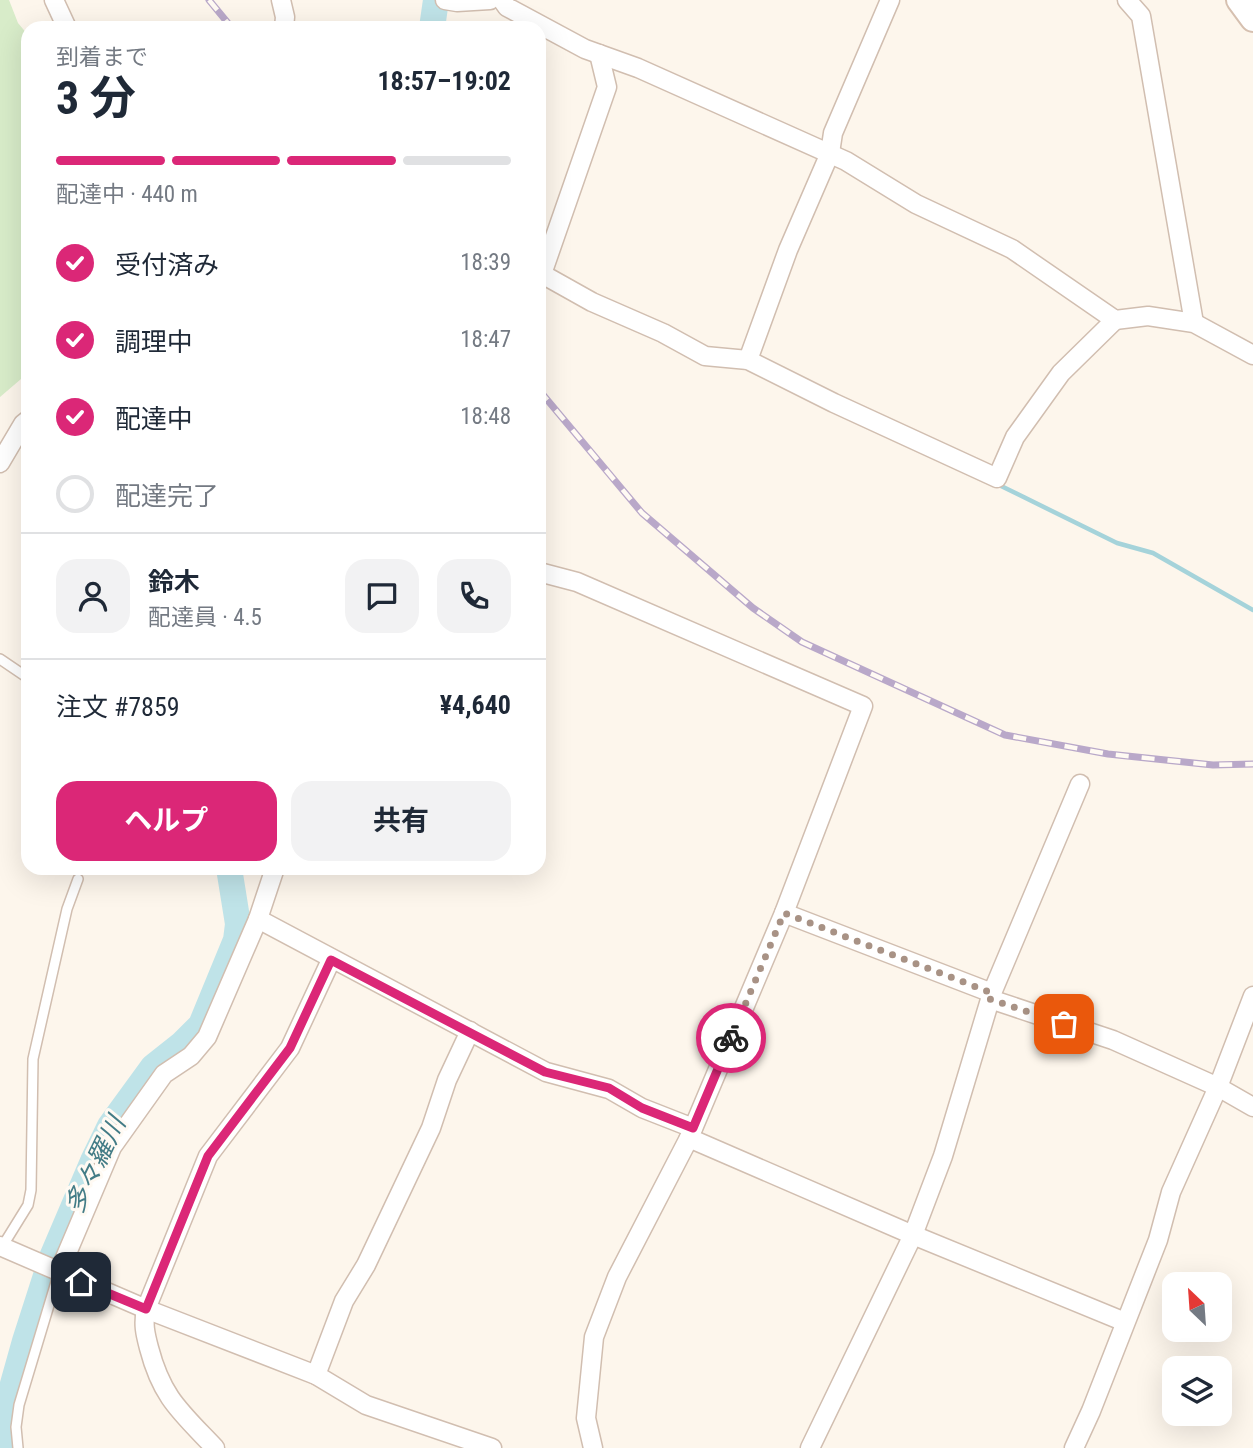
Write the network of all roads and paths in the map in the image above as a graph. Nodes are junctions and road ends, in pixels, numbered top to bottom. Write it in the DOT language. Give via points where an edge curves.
graph roads {
  1 [pos="54,0"];
  2 [pos="281,0"];
  3 [pos="445,0"];
  4 [pos="490,0"];
  5 [pos="502,0"];
  6 [pos="891,0"];
  7 [pos="1127,0"];
  8 [pos="1239,0"];
  9 [pos="1253,19"];
  10 [pos="63,21"];
  11 [pos="285,21"];
  12 [pos="534,21"];
  13 [pos="546,27"];
  14 [pos="599,54"];
  15 [pos="830,153"];
  16 [pos="546,262"];
  17 [pos="546,276"];
  18 [pos="1115,320"];
  19 [pos="1194,323"];
  20 [pos="1253,355"];
  21 [pos="748,360"];
  22 [pos="21,427"];
  23 [pos="0,463"];
  24 [pos="546,574"];
  25 [pos="0,659"];
  26 [pos="21,673"];
  27 [pos="1080,783"];
  28 [pos="273,875"];
  29 [pos="78,879"];
  30 [pos="784,913"];
  31 [pos="258,919"];
  32 [pos="331,960"];
  33 [pos="991,996"];
  34 [pos="1253,996"];
  35 [pos="470,1031"];
  36 [pos="1218,1087"];
  37 [pos="1253,1107"];
  38 [pos="691,1133"];
  39 [pos="913,1235"];
  40 [pos="1,1247"];
  41 [pos="52,1269"];
  42 [pos="146,1309"];
  43 [pos="1125,1322"];
  44 [pos="316,1375"];
  45 [pos="18,1448"];
  46 [pos="215,1448"];
  47 [pos="492,1448"];
  48 [pos="593,1448"];
  49 [pos="810,1448"];
  50 [pos="1074,1448"];
  1 -- 10 [label="street"];
  2 -- 11 [label="street"];
  3 -- 4 [label="street"];
  5 -- 12 [label="street"];
  6 -- 15 [label="street" via="833,133"];
  7 -- 19 [label="street" via="1140,16"];
  8 -- 9 [label="street"];
  13 -- 14 [label="street"];
  14 -- 15 [label="street"];
  14 -- 16 [label="street" via="607,87"];
  15 -- 18 [label="street" via="916,204 1012,249"];
  15 -- 21 [label="street"];
  17 -- 21 [label="street" via="705,356"];
  18 -- 19 [label="street" via="1148,316"];
  18 -- 21 [label="street" via="1061,373 1015,437 997,478"];
  19 -- 20 [label="street"];
  22 -- 23 [label="street"];
  24 -- 30 [label="street" via="577,582 863,706"];
  25 -- 26 [label="lane"];
  27 -- 33 [label="street"];
  28 -- 31 [label="street"];
  29 -- 40 [label="lane" via="33,1059 32,1190 28,1205"];
  30 -- 33 [label="street"];
  30 -- 38 [label="street"];
  31 -- 32 [label="street"];
  31 -- 41 [label="street" via="207,1037 191,1056 164,1074 112,1147"];
  32 -- 35 [label="street"];
  32 -- 42 [label="street" via="290,1048 208,1156"];
  33 -- 36 [label="street" via="1113,1040"];
  33 -- 39 [label="street" via="943,1156"];
  34 -- 36 [label="street"];
  35 -- 38 [label="street" via="545,1072 609,1088"];
  35 -- 44 [label="street" via="431,1128 344,1301"];
  36 -- 37 [label="street"];
  36 -- 43 [label="street" via="1171,1192 1158,1240"];
  38 -- 39 [label="street"];
  38 -- 48 [label="street" via="618,1277 594,1337 586,1418"];
  39 -- 43 [label="street"];
  39 -- 49 [label="street"];
  40 -- 41 [label="street"];
  41 -- 42 [label="street"];
  41 -- 45 [label="lane" via="19,1405"];
  42 -- 44 [label="street"];
  42 -- 46 [label="street" via="143,1324 161,1387"];
  43 -- 50 [label="street"];
  44 -- 47 [label="street" via="366,1405"];
}
